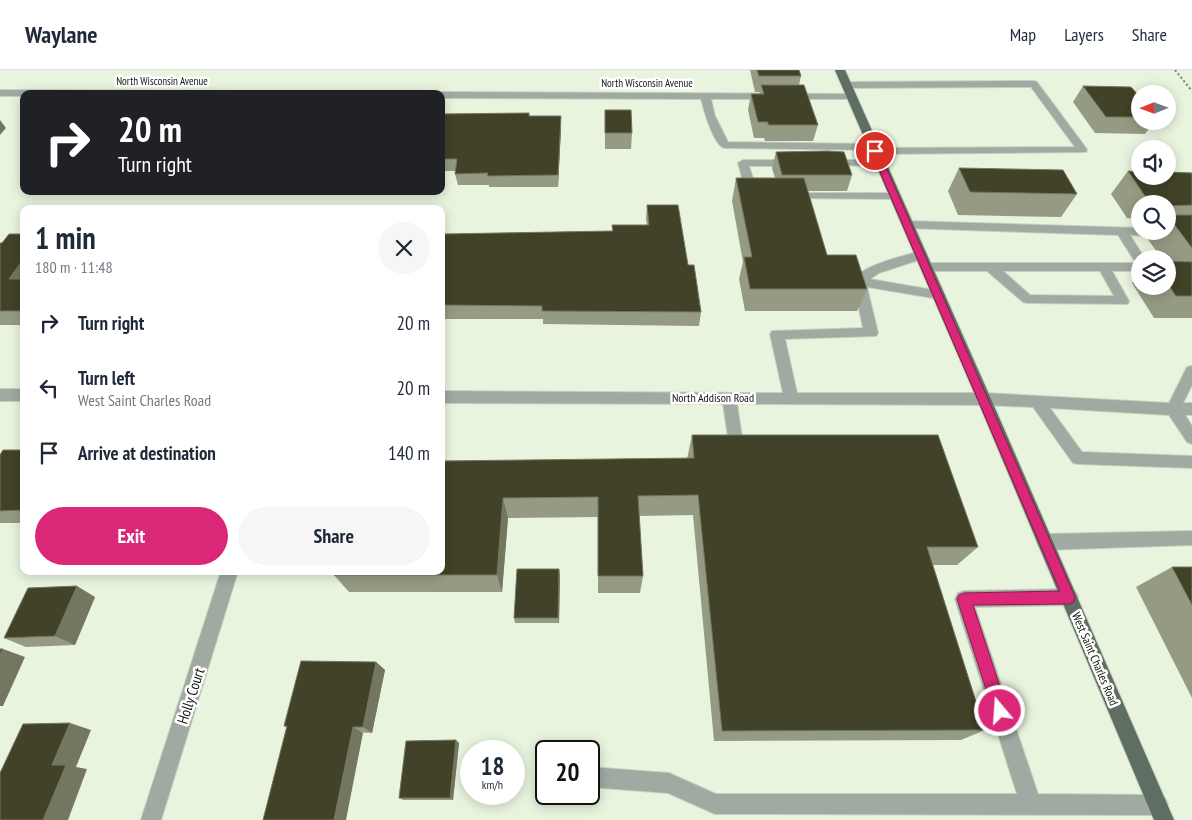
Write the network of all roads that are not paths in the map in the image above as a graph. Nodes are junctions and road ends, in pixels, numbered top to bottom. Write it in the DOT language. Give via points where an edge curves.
graph roads {
  1 [pos="840,70"];
  2 [pos="847,85"];
  3 [pos="0,92"];
  4 [pos="20,92"];
  5 [pos="445,95"];
  6 [pos="705,96"];
  7 [pos="852,97"];
  8 [pos="875,149"];
  9 [pos="881,163"];
  10 [pos="761,196"];
  11 [pos="780,196"];
  12 [pos="896,196"];
  13 [pos="908,225"];
  14 [pos="1121,231"];
  15 [pos="1192,234"];
  16 [pos="1133,250"];
  17 [pos="924,261"];
  18 [pos="990,267"];
  19 [pos="1104,267"];
  20 [pos="1131,267"];
  21 [pos="859,280"];
  22 [pos="938,295"];
  23 [pos="1192,371"];
  24 [pos="0,395"];
  25 [pos="20,395"];
  26 [pos="445,397"];
  27 [pos="729,398"];
  28 [pos="791,398"];
  29 [pos="984,399"];
  30 [pos="1037,402"];
  31 [pos="1173,409"];
  32 [pos="1192,409"];
  33 [pos="1192,438"];
  34 [pos="719,444"];
  35 [pos="736,444"];
  36 [pos="755,444"];
  37 [pos="1192,462"];
  38 [pos="1192,538"];
  39 [pos="1045,542"];
  40 [pos="229,575"];
  41 [pos="1069,597"];
  42 [pos="600,778"];
  43 [pos="1031,805"];
  44 [pos="1161,812"];
  45 [pos="151,820"];
  1 -- 2 [label="main road, West Saint Charles Road"];
  2 -- 7 [label="main road, West Saint Charles Road"];
  2 -- 8 [label="street" via="1034,84 1082,150"];
  3 -- 4 [label="street, North Wisconsin Avenue"];
  5 -- 6 [label="street, North Wisconsin Avenue"];
  6 -- 7 [label="street, North Wisconsin Avenue"];
  6 -- 8 [label="street" via="710,116 724,145"];
  7 -- 8 [label="main road, West Saint Charles Road"];
  8 -- 9 [label="main road, West Saint Charles Road"];
  9 -- 10 [label="street" via="743,163 752,196"];
  9 -- 12 [label="main road, West Saint Charles Road"];
  11 -- 12 [label="street"];
  12 -- 13 [label="main road, West Saint Charles Road"];
  13 -- 14 [label="street"];
  13 -- 17 [label="main road, West Saint Charles Road"];
  14 -- 15 [label="street"];
  14 -- 16 [label="street"];
  17 -- 18 [label="street"];
  17 -- 21 [label="street" via="875,270"];
  17 -- 22 [label="main road, West Saint Charles Road"];
  18 -- 19 [label="street"];
  18 -- 19 [label="street" via="1026,299 1123,301"];
  19 -- 20 [label="street"];
  21 -- 22 [label="street" via="876,286"];
  21 -- 28 [label="street" via="871,332 776,334"];
  22 -- 29 [label="main road, West Saint Charles Road"];
  23 -- 31 [label="street"];
  24 -- 25 [label="street"];
  26 -- 27 [label="street, North Addison Road"];
  27 -- 28 [label="street, North Addison Road"];
  27 -- 35 [label="street"];
  28 -- 29 [label="street, North Addison Road"];
  29 -- 30 [label="street, North Addison Road"];
  29 -- 39 [label="main road, West Saint Charles Road"];
  30 -- 31 [label="street, North Addison Road"];
  30 -- 37 [label="street" via="1078,458"];
  31 -- 32 [label="street, North Addison Road"];
  31 -- 33 [label="street"];
  34 -- 35 [label="street"];
  35 -- 36 [label="street"];
  38 -- 39 [label="street"];
  39 -- 41 [label="main road, West Saint Charles Road"];
  40 -- 45 [label="street, Holly Court"];
  41 -- 43 [label="street" via="964,599"];
  41 -- 44 [label="main road, West Saint Charles Road"];
  42 -- 43 [label="street" via="670,783 715,804"];
  43 -- 44 [label="street"];
}
